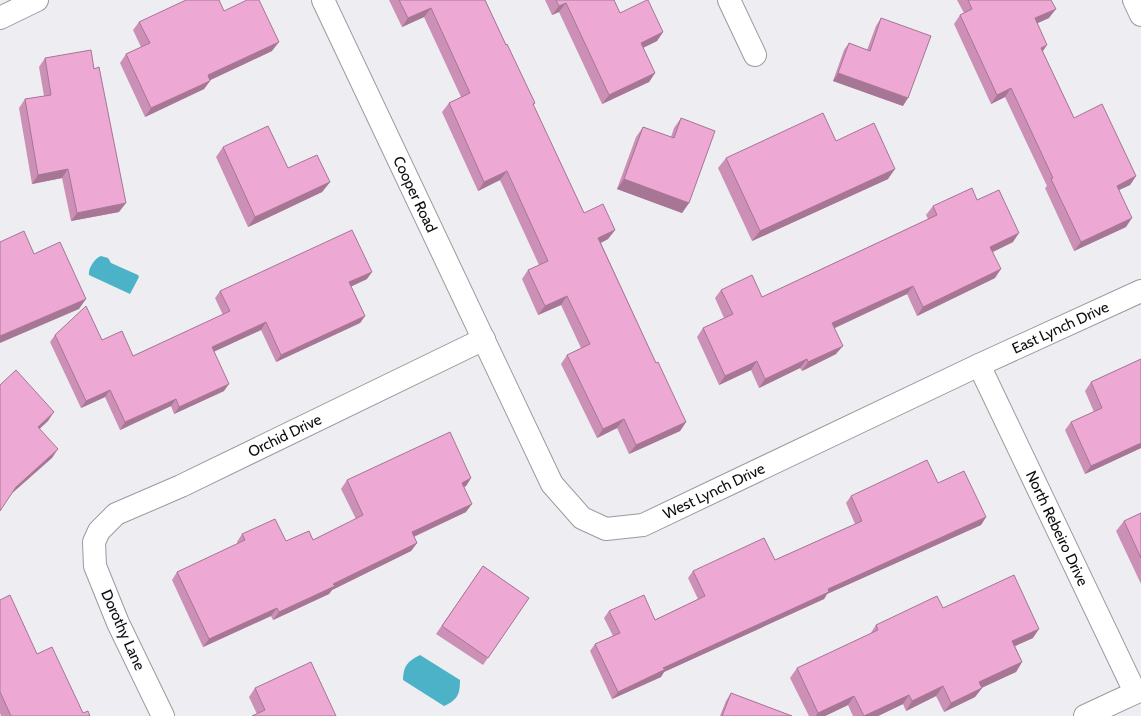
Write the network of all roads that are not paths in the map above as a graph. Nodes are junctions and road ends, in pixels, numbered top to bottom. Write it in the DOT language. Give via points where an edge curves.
graph roads {
  1 [pos="37,0"];
  2 [pos="323,0"];
  3 [pos="729,0"];
  4 [pos="1134,0"];
  5 [pos="1141,14"];
  6 [pos="0,18"];
  7 [pos="755,55"];
  8 [pos="1141,291"];
  9 [pos="484,339"];
  10 [pos="979,365"];
  11 [pos="507,388"];
  12 [pos="94,542"];
  13 [pos="1138,691"];
  14 [pos="163,716"];
  15 [pos="1085,716"];
  1 -- 6 [label="street"];
  2 -- 9 [label="street, Cooper Road"];
  3 -- 7 [label="street"];
  4 -- 5 [label="street"];
  8 -- 10 [label="street, East Lynch Drive"];
  9 -- 11 [label="street, Cooper Road"];
  9 -- 12 [label="street, Orchid Drive" via="181,486 116,514 99,531"];
  10 -- 11 [label="street, West Lynch Drive" via="643,525 606,529 582,518 552,484"];
  10 -- 13 [label="street, North Rebeiro Drive"];
  12 -- 14 [label="street, Dorothy Lane" via="95,566 118,623"];
  13 -- 15 [label="street"];
}
